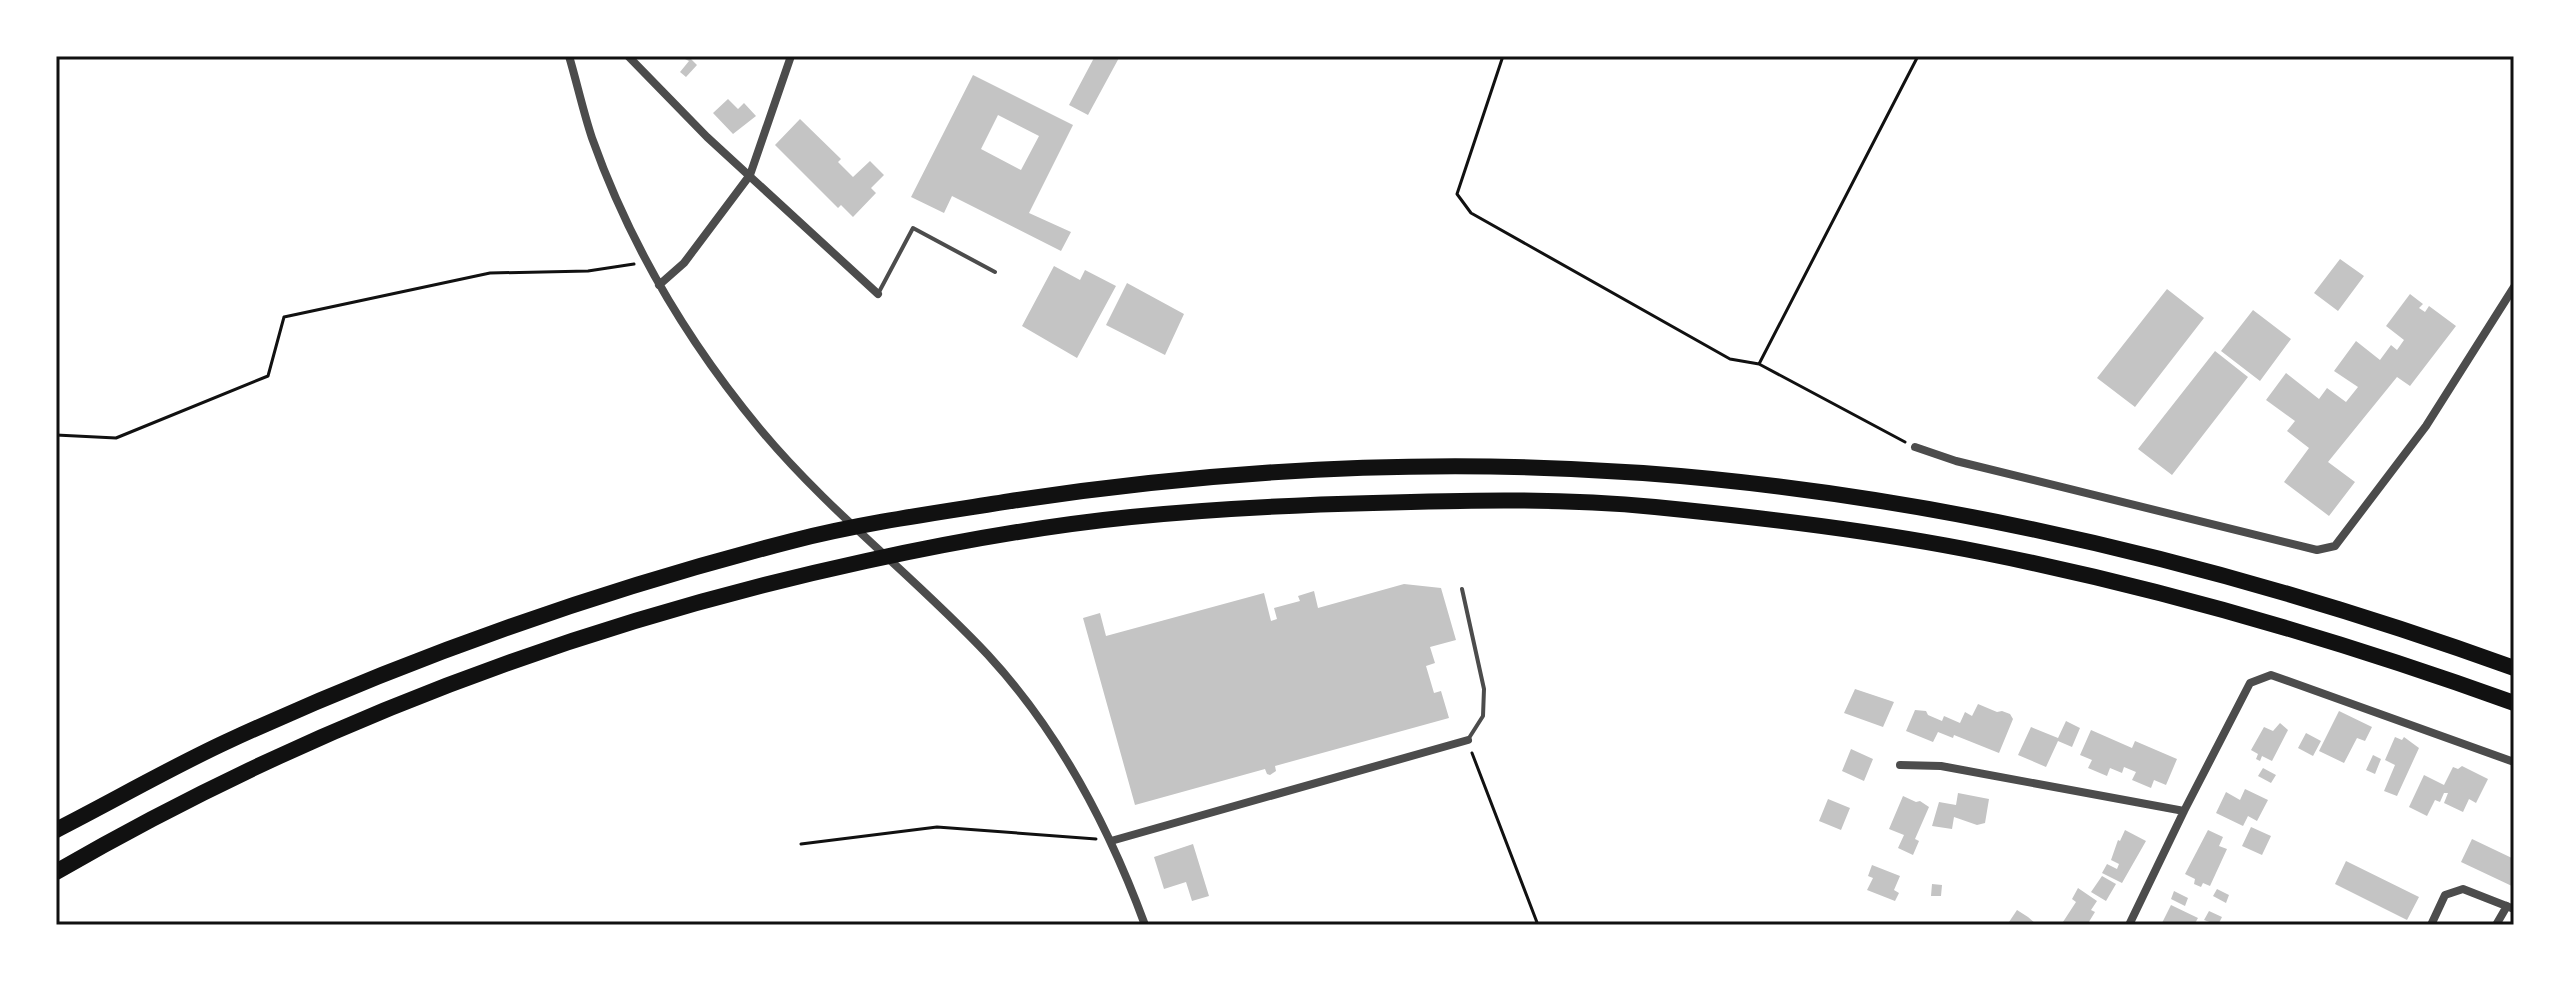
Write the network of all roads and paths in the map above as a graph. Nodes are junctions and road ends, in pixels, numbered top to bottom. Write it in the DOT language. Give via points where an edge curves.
graph roads {
  1 [pos="569,56"];
  2 [pos="628,56"];
  3 [pos="791,56"];
  4 [pos="1503,56"];
  5 [pos="1918,56"];
  6 [pos="750,175"];
  7 [pos="646,262"];
  8 [pos="995,272"];
  9 [pos="659,285"];
  10 [pos="2514,287"];
  11 [pos="878,294"];
  12 [pos="2502,305"];
  13 [pos="2514,310"];
  14 [pos="1759,364"];
  15 [pos="56,435"];
  16 [pos="1915,447"];
  17 [pos="1462,589"];
  18 [pos="2514,668"];
  19 [pos="2514,703"];
  20 [pos="1468,740"];
  21 [pos="2514,762"];
  22 [pos="1900,765"];
  23 [pos="2184,811"];
  24 [pos="56,830"];
  25 [pos="1111,841"];
  26 [pos="801,844"];
  27 [pos="56,872"];
  28 [pos="2510,908"];
  29 [pos="1145,925"];
  30 [pos="1538,925"];
  31 [pos="2129,925"];
  32 [pos="2431,925"];
  33 [pos="2496,925"];
  1 -- 7 [label="street" via="596,148"];
  2 -- 6 [label="street"];
  3 -- 6 [label="street"];
  4 -- 14 [label="path" via="1457,194 1471,213 1730,359"];
  5 -- 14 [label="path"];
  6 -- 9 [label="street" via="684,263"];
  6 -- 11 [label="street"];
  7 -- 9 [label="street"];
  7 -- 15 [label="path" via="588,271 490,273 284,317 268,376 116,438"];
  8 -- 11 [label="lane" via="913,228"];
  9 -- 25 [label="street" via="724,385 800,474 957,623 1026,700"];
  10 -- 12 [label="street"];
  12 -- 13 [label="street"];
  12 -- 16 [label="street" via="2426,426 2335,546 2317,550"];
  14 -- 16 [label="path"];
  17 -- 20 [label="lane" via="1484,689 1483,716"];
  18 -- 24 [label="highway" via="2197,568 2090,541 1820,493 1645,473 1477,466 1281,471 1126,484 947,511 798,540 626,588 487,634 347,689 221,744"];
  19 -- 27 [label="highway" via="2184,599 1966,550 1820,526 1649,507 1480,500 1279,505 1127,517 955,542 639,618 498,665 360,720 133,827"];
  20 -- 25 [label="street"];
  20 -- 30 [label="path"];
  21 -- 23 [label="street" via="2271,675 2250,683"];
  22 -- 23 [label="street" via="1941,766"];
  23 -- 31 [label="street"];
  25 -- 26 [label="path" via="937,827"];
  25 -- 29 [label="street"];
  28 -- 32 [label="street" via="2463,889 2445,895"];
  28 -- 33 [label="street"];
}
